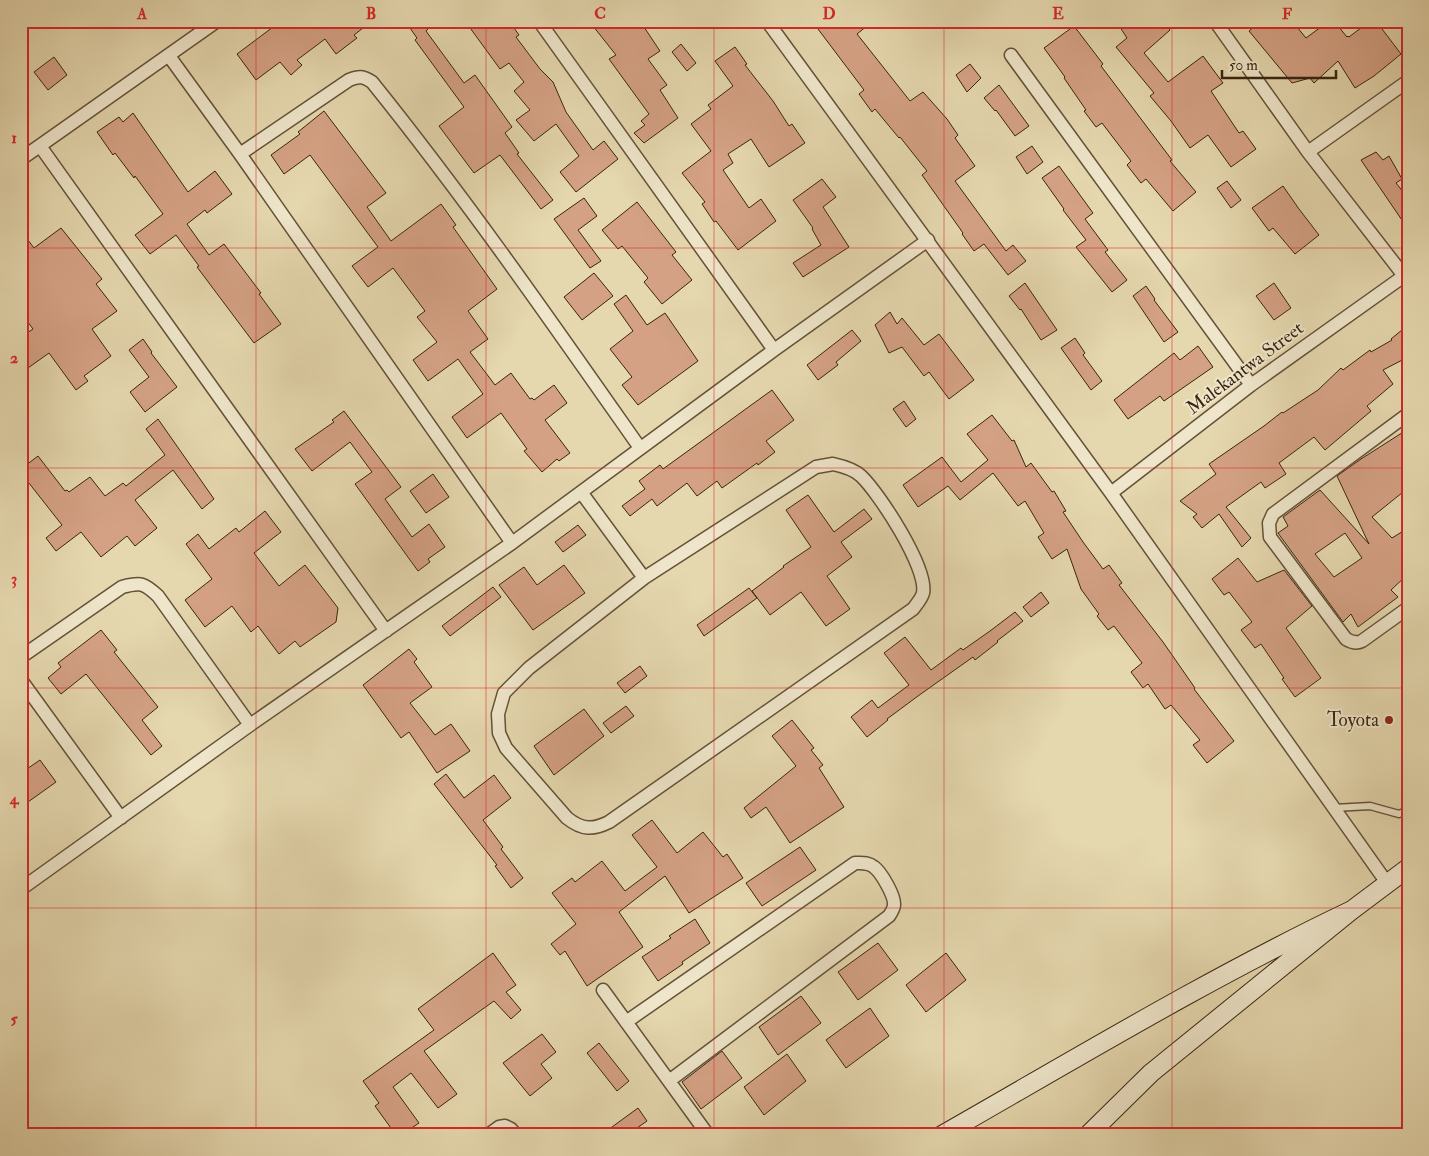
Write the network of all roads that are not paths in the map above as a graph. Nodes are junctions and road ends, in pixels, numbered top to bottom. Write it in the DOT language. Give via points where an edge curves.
graph roads {
  1 [pos="216,21"];
  2 [pos="539,21"];
  3 [pos="767,21"];
  4 [pos="1215,21"];
  5 [pos="1011,55"];
  6 [pos="169,56"];
  7 [pos="1408,81"];
  8 [pos="40,146"];
  9 [pos="1308,152"];
  10 [pos="240,154"];
  11 [pos="21,159"];
  12 [pos="928,240"];
  13 [pos="1406,278"];
  14 [pos="774,350"];
  15 [pos="1251,385"];
  16 [pos="1408,414"];
  17 [pos="640,448"];
  18 [pos="580,492"];
  19 [pos="1111,493"];
  20 [pos="512,543"];
  21 [pos="644,578"];
  22 [pos="1408,608"];
  23 [pos="386,631"];
  24 [pos="21,657"];
  25 [pos="21,680"];
  26 [pos="250,725"];
  27 [pos="1334,808"];
  28 [pos="1408,810"];
  29 [pos="121,818"];
  30 [pos="1408,868"];
  31 [pos="1387,883"];
  32 [pos="21,890"];
  33 [pos="1352,910"];
  34 [pos="602,990"];
  35 [pos="626,1022"];
  36 [pos="669,1081"];
  37 [pos="488,1135"];
  38 [pos="516,1135"];
  39 [pos="708,1135"];
  40 [pos="942,1135"];
  41 [pos="1088,1135"];
  1 -- 6 [label="street"];
  2 -- 14 [label="street"];
  3 -- 12 [label="street"];
  4 -- 9 [label="street"];
  5 -- 15 [label="street"];
  6 -- 8 [label="street"];
  6 -- 10 [label="street"];
  7 -- 9 [label="street"];
  8 -- 11 [label="street"];
  8 -- 23 [label="street"];
  9 -- 13 [label="street"];
  10 -- 17 [label="street" via="348,80 365,77 372,82 506,257"];
  10 -- 20 [label="street"];
  12 -- 14 [label="street"];
  12 -- 19 [label="street"];
  13 -- 15 [label="street, Malekantwa Street"];
  14 -- 17 [label="street"];
  15 -- 19 [label="street, Malekantwa Street"];
  16 -- 22 [label="street" via="1272,514 1269,523 1270,537 1350,642 1362,641"];
  17 -- 18 [label="street"];
  18 -- 20 [label="street"];
  18 -- 21 [label="street"];
  19 -- 27 [label="street"];
  20 -- 23 [label="street"];
  21 -- 21 [label="street" via="529,668 504,693 498,714 499,733 506,748 576,825 597,828 609,822 913,609 923,594 922,579 909,545 871,487 859,474 833,464 816,467"];
  23 -- 26 [label="street"];
  24 -- 26 [label="street" via="122,587 136,583 147,585"];
  25 -- 29 [label="street"];
  26 -- 29 [label="street"];
  27 -- 28 [label="lane" via="1370,806 1399,814"];
  27 -- 31 [label="street"];
  29 -- 32 [label="street"];
  30 -- 31 [label="street"];
  31 -- 33 [label="street"];
  33 -- 40 [label="street" via="1211,982"];
  33 -- 41 [label="street" via="1151,1073"];
  34 -- 35 [label="street"];
  35 -- 36 [label="street"];
  35 -- 36 [label="street" via="855,863 866,862 881,875 892,894 894,905 889,916"];
  36 -- 39 [label="street"];
  37 -- 38 [label="street" via="505,1126"];
}
